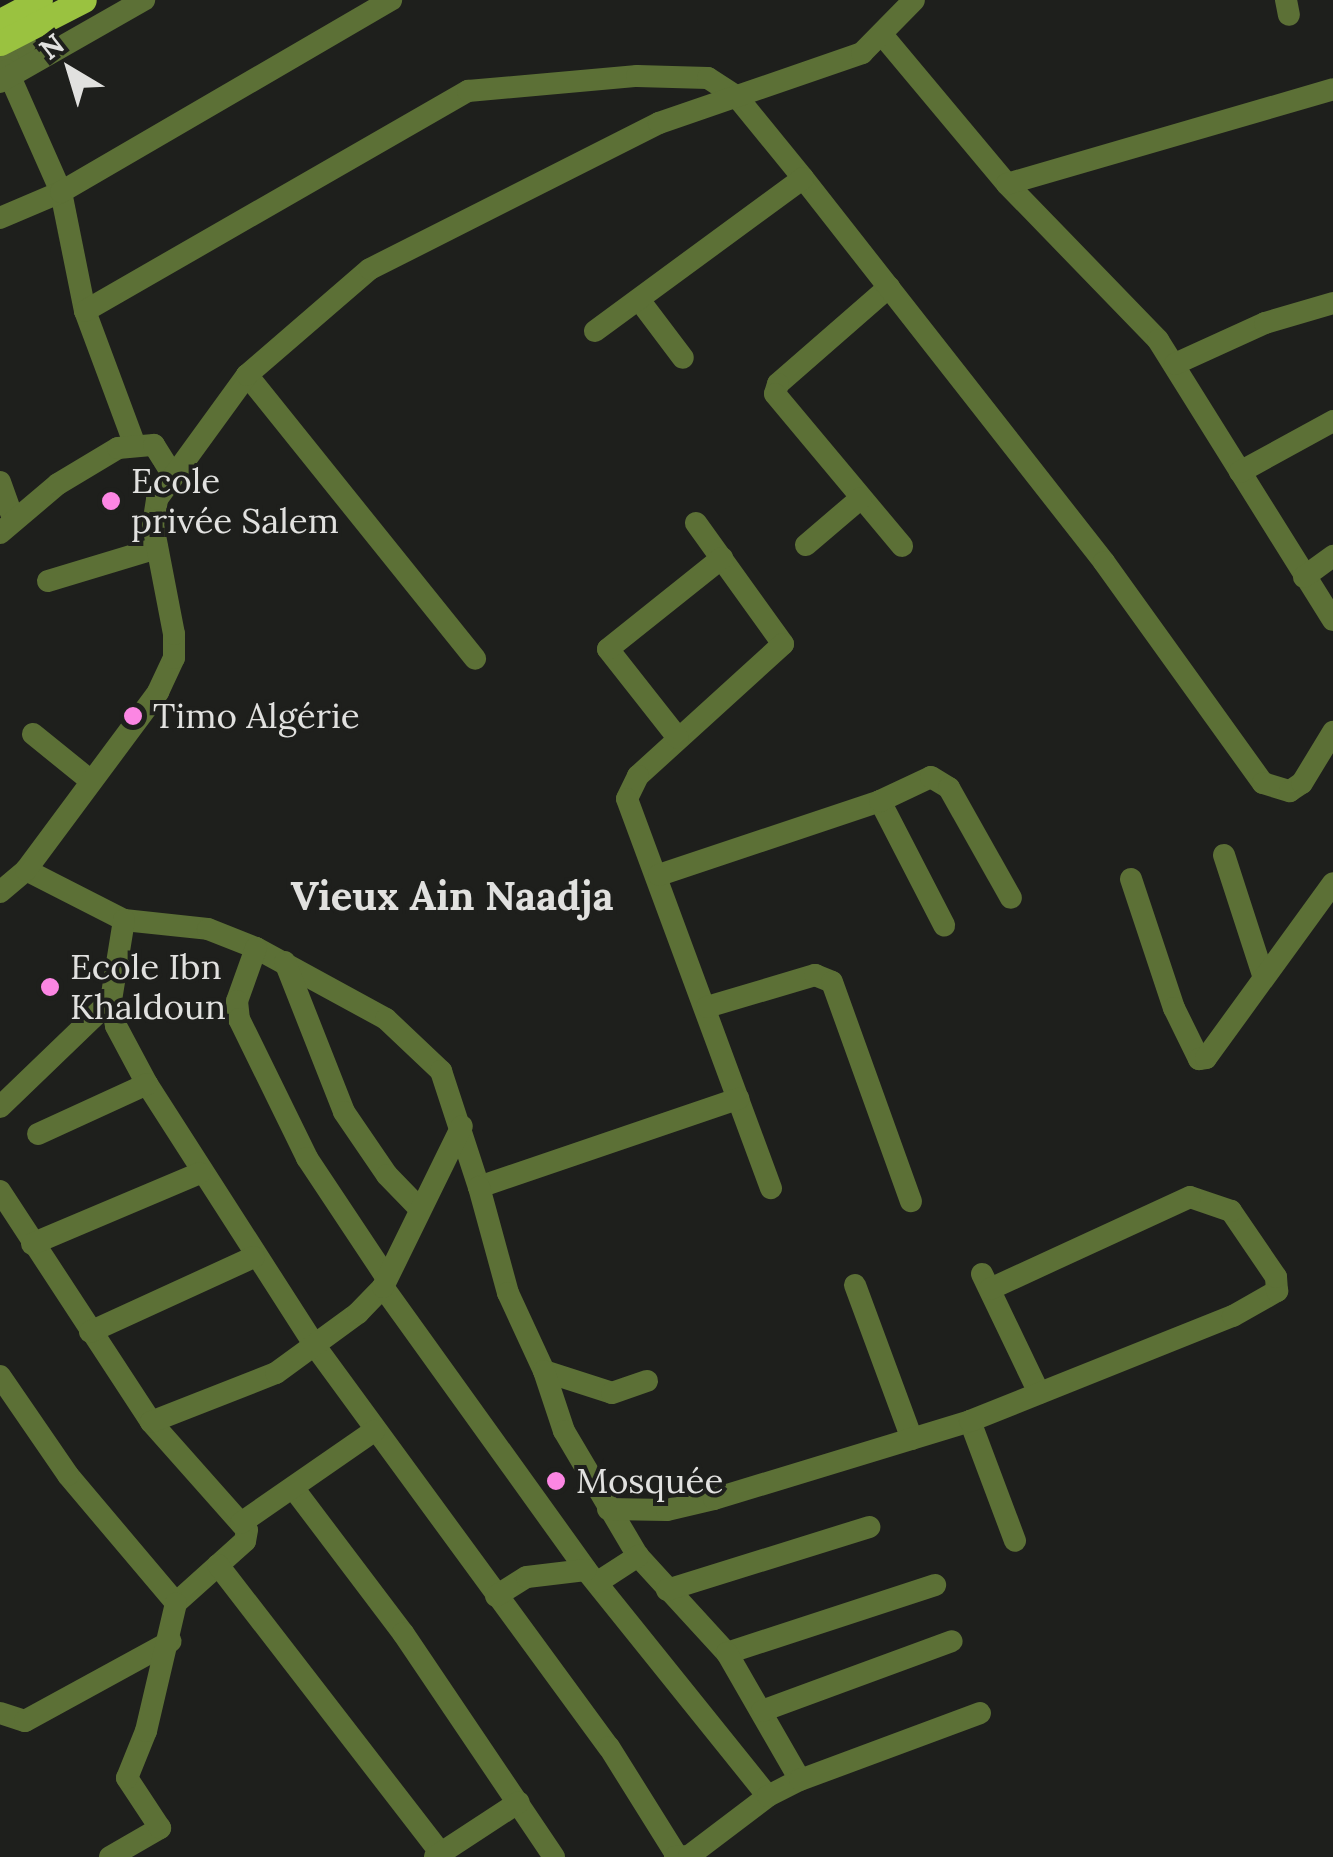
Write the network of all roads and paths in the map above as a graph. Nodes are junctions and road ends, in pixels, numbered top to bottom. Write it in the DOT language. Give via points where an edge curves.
graph roads {
  1 [pos="40,0"];
  2 [pos="84,0"];
  3 [pos="144,0"];
  4 [pos="390,0"];
  5 [pos="914,0"];
  6 [pos="8,32"];
  7 [pos="884,37"];
  8 [pos="5,80"];
  9 [pos="1333,90"];
  10 [pos="738,97"];
  11 [pos="803,178"];
  12 [pos="1007,184"];
  13 [pos="61,192"];
  14 [pos="0,218"];
  15 [pos="889,287"];
  16 [pos="640,301"];
  17 [pos="1333,303"];
  18 [pos="85,311"];
  19 [pos="595,331"];
  20 [pos="683,358"];
  21 [pos="1175,364"];
  22 [pos="247,375"];
  23 [pos="1333,421"];
  24 [pos="134,443"];
  25 [pos="1240,472"];
  26 [pos="173,476"];
  27 [pos="0,482"];
  28 [pos="861,498"];
  29 [pos="696,522"];
  30 [pos="7,527"];
  31 [pos="806,545"];
  32 [pos="902,546"];
  33 [pos="157,548"];
  34 [pos="1333,556"];
  35 [pos="722,558"];
  36 [pos="1304,577"];
  37 [pos="48,581"];
  38 [pos="1333,619"];
  39 [pos="476,659"];
  40 [pos="1333,732"];
  41 [pos="33,734"];
  42 [pos="672,743"];
  43 [pos="90,781"];
  44 [pos="880,801"];
  45 [pos="1224,855"];
  46 [pos="26,870"];
  47 [pos="660,875"];
  48 [pos="1132,879"];
  49 [pos="1333,882"];
  50 [pos="1,890"];
  51 [pos="1012,898"];
  52 [pos="124,920"];
  53 [pos="944,925"];
  54 [pos="256,948"];
  55 [pos="284,962"];
  56 [pos="1264,974"];
  57 [pos="111,1000"];
  58 [pos="708,1007"];
  59 [pos="147,1084"];
  60 [pos="738,1099"];
  61 [pos="0,1107"];
  62 [pos="462,1126"];
  63 [pos="38,1134"];
  64 [pos="200,1173"];
  65 [pos="480,1187"];
  66 [pos="770,1188"];
  67 [pos="0,1191"];
  68 [pos="911,1201"];
  69 [pos="420,1209"];
  70 [pos="32,1244"];
  71 [pos="254,1257"];
  72 [pos="384,1282"];
  73 [pos="854,1285"];
  74 [pos="90,1332"];
  75 [pos="315,1346"];
  76 [pos="544,1372"];
  77 [pos="0,1376"];
  78 [pos="646,1380"];
  79 [pos="1038,1392"];
  80 [pos="970,1421"];
  81 [pos="151,1422"];
  82 [pos="374,1432"];
  83 [pos="912,1439"];
  84 [pos="294,1489"];
  85 [pos="608,1509"];
  86 [pos="241,1523"];
  87 [pos="870,1527"];
  88 [pos="1016,1542"];
  89 [pos="638,1556"];
  90 [pos="218,1565"];
  91 [pos="592,1576"];
  92 [pos="934,1586"];
  93 [pos="667,1590"];
  94 [pos="496,1596"];
  95 [pos="176,1603"];
  96 [pos="171,1641"];
  97 [pos="952,1641"];
  98 [pos="727,1652"];
  99 [pos="762,1710"];
  100 [pos="0,1713"];
  101 [pos="980,1713"];
  102 [pos="800,1780"];
  103 [pos="768,1796"];
  104 [pos="518,1802"];
  105 [pos="441,1856"];
  106 [pos="676,1856"];
  107 [pos="110,1857"];
  108 [pos="554,1857"];
  1 -- 6 [label="main road"];
  2 -- 6 [label="main road"];
  3 -- 8 [label="street"];
  4 -- 13 [label="street"];
  5 -- 7 [label="street"];
  6 -- 8 [label="street" via="24,48 8,60"];
  7 -- 10 [label="street" via="862,53"];
  7 -- 12 [label="street"];
  8 -- 13 [label="street"];
  9 -- 12 [label="street"];
  10 -- 11 [label="street"];
  10 -- 18 [label="street" via="708,78 637,76 468,91"];
  10 -- 22 [label="street" via="635,134 370,269"];
  11 -- 15 [label="street"];
  11 -- 16 [label="street"];
  12 -- 21 [label="street" via="1124,300"];
  13 -- 14 [label="street"];
  13 -- 18 [label="street"];
  15 -- 28 [label="street" via="778,384 775,394"];
  15 -- 40 [label="street" via="1104,562 1263,784 1290,792"];
  16 -- 19 [label="street"];
  16 -- 20 [label="street"];
  17 -- 21 [label="street"];
  18 -- 24 [label="street"];
  21 -- 25 [label="street"];
  22 -- 26 [label="street"];
  22 -- 39 [label="street"];
  23 -- 25 [label="street"];
  24 -- 26 [label="street" via="154,445"];
  24 -- 30 [label="street" via="97,458"];
  25 -- 36 [label="street"];
  26 -- 33 [label="street" via="157,498"];
  27 -- 30 [label="street"];
  28 -- 31 [label="street"];
  28 -- 32 [label="street"];
  29 -- 35 [label="street"];
  33 -- 37 [label="street"];
  33 -- 43 [label="street" via="174,658 158,692"];
  34 -- 36 [label="street"];
  35 -- 42 [label="street" via="783,644"];
  35 -- 42 [label="street" via="608,649"];
  36 -- 38 [label="street"];
  41 -- 43 [label="street"];
  42 -- 47 [label="street" via="629,787 626,799"];
  43 -- 46 [label="street"];
  44 -- 47 [label="street"];
  44 -- 51 [label="street" via="931,776 949,788"];
  44 -- 53 [label="street"];
  45 -- 56 [label="street"];
  46 -- 50 [label="street"];
  46 -- 52 [label="street"];
  47 -- 58 [label="street"];
  48 -- 56 [label="street" via="1174,1008 1199,1059"];
  49 -- 56 [label="street"];
  52 -- 54 [label="street" via="208,930"];
  52 -- 57 [label="street"];
  54 -- 55 [label="street"];
  54 -- 72 [label="street" via="238,1001 239,1019 307,1158"];
  55 -- 62 [label="street" via="386,1019 441,1071"];
  55 -- 69 [label="street" via="344,1112 387,1175"];
  57 -- 59 [label="street" via="116,1026"];
  57 -- 61 [label="street"];
  58 -- 60 [label="street"];
  58 -- 68 [label="street" via="815,975 832,982"];
  59 -- 63 [label="street"];
  59 -- 64 [label="street"];
  60 -- 65 [label="street"];
  60 -- 66 [label="street"];
  62 -- 65 [label="street"];
  62 -- 69 [label="street"];
  64 -- 70 [label="street"];
  64 -- 71 [label="street"];
  65 -- 76 [label="street" via="508,1293"];
  67 -- 70 [label="street"];
  69 -- 72 [label="street"];
  70 -- 74 [label="street"];
  71 -- 74 [label="street"];
  71 -- 75 [label="street"];
  72 -- 75 [label="street"];
  72 -- 91 [label="street"];
  73 -- 83 [label="street"];
  74 -- 81 [label="street"];
  75 -- 81 [label="street" via="226,1398"];
  75 -- 82 [label="street"];
  76 -- 78 [label="street" via="612,1393"];
  76 -- 85 [label="street" via="564,1432"];
  77 -- 95 [label="street" via="68,1475"];
  79 -- 79 [label="street" via="1277,1291 1276,1277 1231,1211 1190,1197 986,1282"];
  79 -- 80 [label="street"];
  80 -- 83 [label="street"];
  80 -- 88 [label="street"];
  81 -- 86 [label="street"];
  82 -- 84 [label="street"];
  82 -- 94 [label="street"];
  83 -- 85 [label="street" via="667,1510"];
  84 -- 86 [label="street"];
  84 -- 104 [label="street"];
  85 -- 89 [label="street"];
  86 -- 90 [label="street" via="246,1541"];
  87 -- 93 [label="street"];
  89 -- 91 [label="street"];
  89 -- 93 [label="street"];
  90 -- 95 [label="street"];
  90 -- 105 [label="street"];
  91 -- 94 [label="street" via="528,1577"];
  91 -- 103 [label="street"];
  92 -- 98 [label="street"];
  93 -- 98 [label="street"];
  94 -- 106 [label="street" via="609,1747"];
  95 -- 96 [label="street"];
  96 -- 100 [label="street" via="25,1721"];
  96 -- 107 [label="street" via="128,1778 160,1828"];
  97 -- 99 [label="street"];
  98 -- 99 [label="street"];
  99 -- 102 [label="street"];
  101 -- 102 [label="street"];
  102 -- 103 [label="street"];
  103 -- 106 [label="street" via="702,1848"];
  104 -- 105 [label="street"];
  104 -- 108 [label="street"];
}
